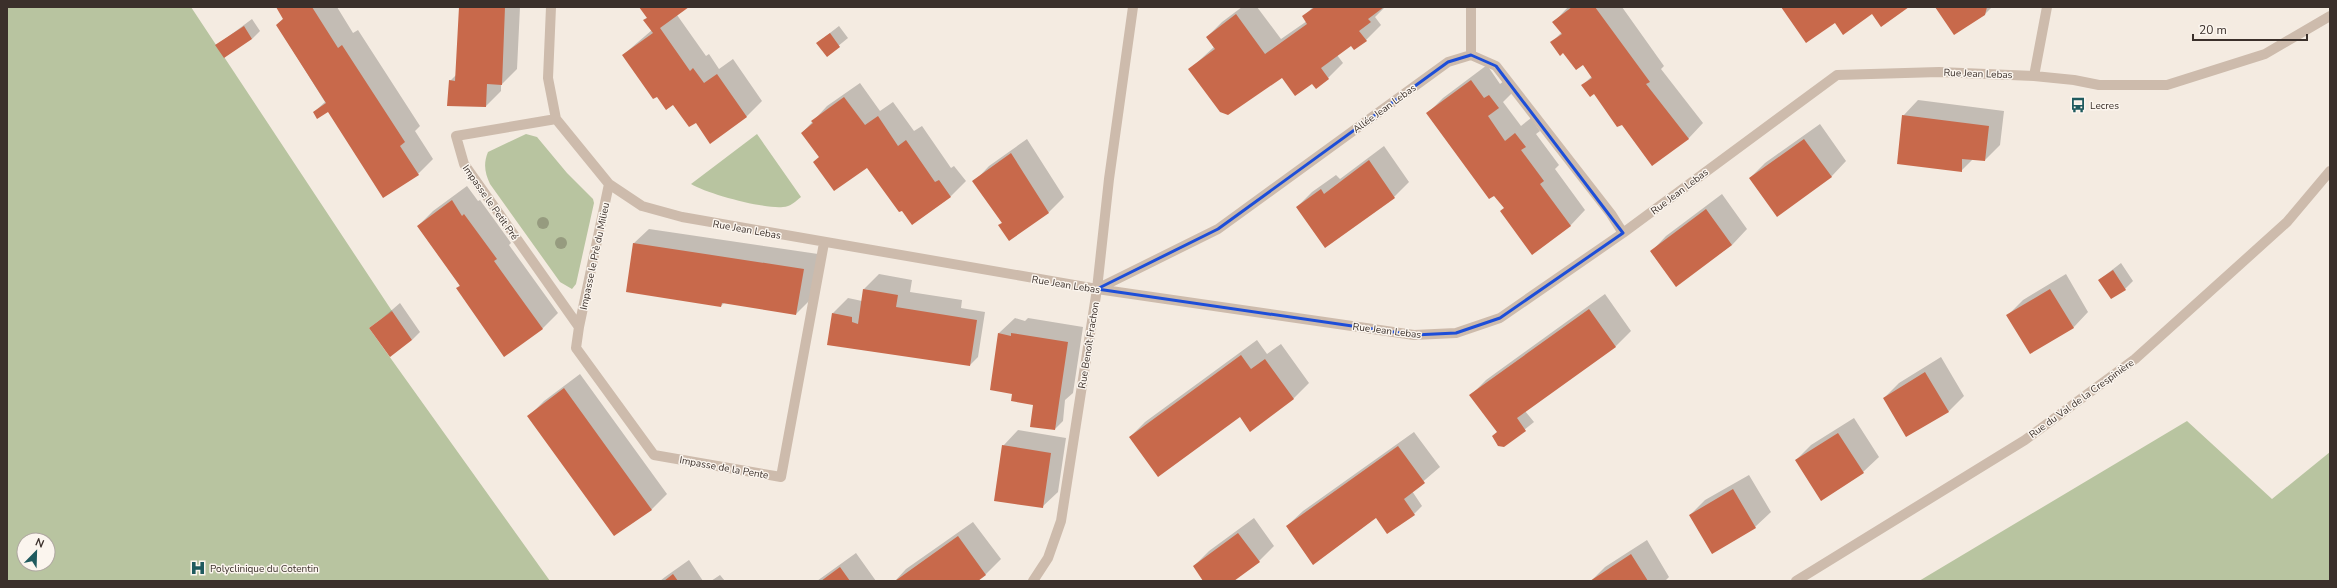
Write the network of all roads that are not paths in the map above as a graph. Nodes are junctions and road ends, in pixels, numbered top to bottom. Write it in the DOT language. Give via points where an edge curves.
graph roads {
  1 [pos="551,7"];
  2 [pos="1133,7"];
  3 [pos="1471,7"];
  4 [pos="2047,7"];
  5 [pos="2330,16"];
  6 [pos="1471,55"];
  7 [pos="2034,76"];
  8 [pos="556,119"];
  9 [pos="2330,171"];
  10 [pos="609,184"];
  11 [pos="1623,233"];
  12 [pos="824,244"];
  13 [pos="1097,289"];
  14 [pos="579,327"];
  15 [pos="1033,581"];
  16 [pos="1796,581"];
  1 -- 8 [label="street, Rue Jean Lebas" via="548,78"];
  2 -- 13 [label="street, Rue Benoît Frachon" via="1109,179"];
  3 -- 6 [label="street"];
  4 -- 7 [label="street"];
  5 -- 7 [label="street, Rue Jean Lebas" via="2265,54 2168,85 2099,85"];
  6 -- 11 [label="street" via="1496,66"];
  6 -- 13 [label="street, Allée Jean Lebas" via="1448,62 1218,229"];
  7 -- 11 [label="street, Rue Jean Lebas" via="1939,72 1837,75"];
  8 -- 10 [label="street, Rue Jean Lebas"];
  8 -- 14 [label="street, Impasse le Petit Pré" via="456,136 464,164"];
  9 -- 16 [label="street, Rue du Val de la Crespinière" via="2287,222 2135,359 2025,440"];
  10 -- 12 [label="street, Rue Jean Lebas" via="642,206 682,218"];
  10 -- 14 [label="street, Impasse le Prè du Milieu"];
  11 -- 13 [label="street, Rue Jean Lebas" via="1500,318 1456,333 1414,335"];
  12 -- 13 [label="street, Rue Jean Lebas"];
  12 -- 14 [label="street, Impasse de la Pente" via="781,477 654,455 576,348"];
  13 -- 15 [label="street, Rue Benoît Frachon" via="1061,521 1048,558"];
}
